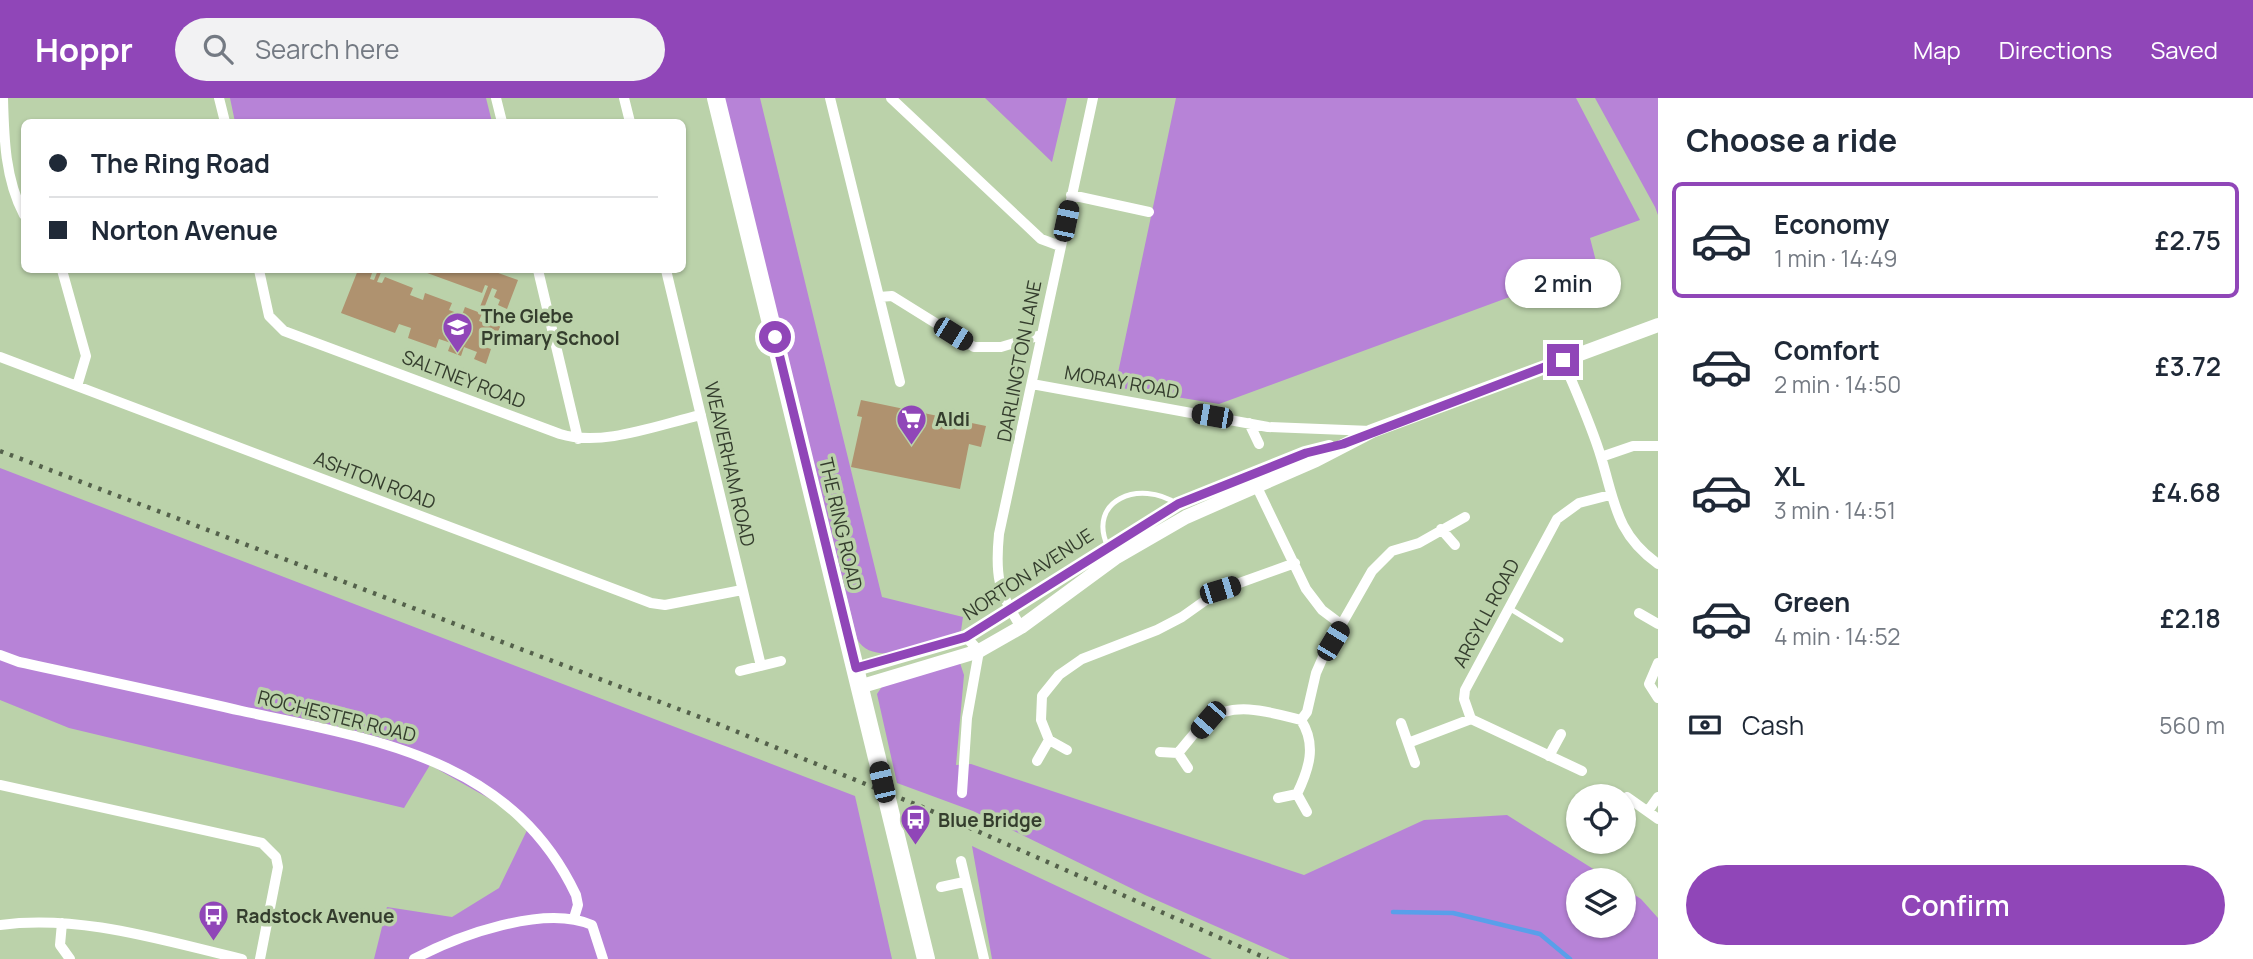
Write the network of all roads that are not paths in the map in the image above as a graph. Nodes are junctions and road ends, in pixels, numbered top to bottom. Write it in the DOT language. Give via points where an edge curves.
graph roads {
  1 [pos="3,98"];
  2 [pos="219,98"];
  3 [pos="496,98"];
  4 [pos="624,98"];
  5 [pos="716,98"];
  6 [pos="830,98"];
  7 [pos="891,98"];
  8 [pos="1093,98"];
  9 [pos="224,119"];
  10 [pos="501,119"];
  11 [pos="629,119"];
  12 [pos="1071,195"];
  13 [pos="21,207"];
  14 [pos="1149,212"];
  15 [pos="1060,247"];
  16 [pos="63,273"];
  17 [pos="260,273"];
  18 [pos="539,273"];
  19 [pos="667,273"];
  20 [pos="879,297"];
  21 [pos="1658,325"];
  22 [pos="1041,335"];
  23 [pos="0,357"];
  24 [pos="1563,360"];
  25 [pos="900,382"];
  26 [pos="1032,384"];
  27 [pos="77,386"];
  28 [pos="701,415"];
  29 [pos="1249,423"];
  30 [pos="1372,431"];
  31 [pos="578,439"];
  32 [pos="1259,444"];
  33 [pos="1658,446"];
  34 [pos="1601,457"];
  35 [pos="1254,480"];
  36 [pos="1610,495"];
  37 [pos="1182,510"];
  38 [pos="1465,517"];
  39 [pos="1441,529"];
  40 [pos="1455,545"];
  41 [pos="1111,552"];
  42 [pos="1295,563"];
  43 [pos="1658,564"];
  44 [pos="742,590"];
  45 [pos="1509,608"];
  46 [pos="1011,611"];
  47 [pos="1639,612"];
  48 [pos="1658,624"];
  49 [pos="1342,625"];
  50 [pos="1021,627"];
  51 [pos="966,637"];
  52 [pos="1561,640"];
  53 [pos="979,651"];
  54 [pos="0,655"];
  55 [pos="781,661"];
  56 [pos="1658,663"];
  57 [pos="761,666"];
  58 [pos="856,668"];
  59 [pos="740,671"];
  60 [pos="859,687"];
  61 [pos="1658,698"];
  62 [pos="1471,719"];
  63 [pos="1301,720"];
  64 [pos="1401,723"];
  65 [pos="1561,734"];
  66 [pos="1049,740"];
  67 [pos="1408,743"];
  68 [pos="1067,750"];
  69 [pos="1160,752"];
  70 [pos="1178,753"];
  71 [pos="1549,755"];
  72 [pos="1037,761"];
  73 [pos="1415,763"];
  74 [pos="1188,768"];
  75 [pos="1582,771"];
  76 [pos="0,785"];
  77 [pos="962,793"];
  78 [pos="1297,794"];
  79 [pos="1658,797"];
  80 [pos="1278,798"];
  81 [pos="1636,803"];
  82 [pos="1648,811"];
  83 [pos="1307,812"];
  84 [pos="1658,818"];
  85 [pos="961,861"];
  86 [pos="964,882"];
  87 [pos="941,887"];
  88 [pos="574,918"];
  89 [pos="62,923"];
  90 [pos="0,925"];
  91 [pos="70,959"];
  92 [pos="242,959"];
  93 [pos="260,959"];
  94 [pos="414,959"];
  95 [pos="603,959"];
  96 [pos="926,959"];
  97 [pos="984,959"];
  1 -- 13 [label="street" via="4,142"];
  2 -- 9 [label="street"];
  3 -- 10 [label="street"];
  4 -- 11 [label="street"];
  5 -- 58 [label="main road, THE RING ROAD"];
  6 -- 20 [label="street"];
  7 -- 15 [label="street" via="1041,239"];
  8 -- 12 [label="street, DARLINGTON LANE"];
  12 -- 14 [label="street"];
  12 -- 15 [label="street, DARLINGTON LANE"];
  15 -- 22 [label="street, DARLINGTON LANE"];
  16 -- 27 [label="street" via="86,356"];
  17 -- 31 [label="street, SALTNEY ROAD" via="269,316 284,331"];
  18 -- 31 [label="street"];
  19 -- 28 [label="street, WEAVERHAM ROAD"];
  20 -- 22 [label="street" via="892,296 974,347 1001,347"];
  20 -- 25 [label="street"];
  21 -- 24 [label="street, NORTON AVENUE"];
  22 -- 26 [label="street, DARLINGTON LANE"];
  23 -- 27 [label="street, ASHTON ROAD"];
  24 -- 30 [label="street, NORTON AVENUE"];
  24 -- 34 [label="street"];
  26 -- 29 [label="street, MORAY ROAD"];
  26 -- 46 [label="street, DARLINGTON LANE" via="999,534 996,568 1001,593"];
  27 -- 44 [label="street, ASHTON ROAD" via="651,603"];
  28 -- 31 [label="street, SALTNEY ROAD"];
  28 -- 44 [label="street, WEAVERHAM ROAD"];
  29 -- 30 [label="street, MORAY ROAD"];
  29 -- 32 [label="street"];
  30 -- 35 [label="street, NORTON AVENUE" via="1316,460"];
  33 -- 34 [label="street" via="1633,446"];
  34 -- 36 [label="street"];
  35 -- 37 [label="street, NORTON AVENUE"];
  35 -- 42 [label="street"];
  36 -- 43 [label="street" via="1630,539"];
  36 -- 45 [label="street, ARGYLL ROAD" via="1579,503 1557,519"];
  37 -- 41 [label="street, NORTON AVENUE"];
  37 -- 41 [label="lane" via="1151,492 1118,499 1106,516 1104,538"];
  38 -- 39 [label="street"];
  39 -- 40 [label="street"];
  39 -- 49 [label="street" via="1419,544 1392,551 1372,571"];
  41 -- 46 [label="street, NORTON AVENUE"];
  41 -- 50 [label="street, NORTON AVENUE"];
  42 -- 49 [label="street" via="1314,601"];
  42 -- 66 [label="street" via="1220,590 1182,617 1082,659 1059,675 1042,696 1041,720"];
  44 -- 57 [label="street, WEAVERHAM ROAD"];
  45 -- 52 [label="lane"];
  45 -- 62 [label="street, ARGYLL ROAD" via="1465,690"];
  46 -- 50 [label="street, DARLINGTON LANE"];
  46 -- 51 [label="street, NORTON AVENUE"];
  47 -- 48 [label="street"];
  49 -- 63 [label="street" via="1316,673"];
  50 -- 53 [label="street, NORTON AVENUE"];
  51 -- 53 [label="street"];
  51 -- 58 [label="street, NORTON AVENUE"];
  53 -- 60 [label="street, NORTON AVENUE"];
  53 -- 77 [label="street" via="967,718"];
  54 -- 88 [label="street, ROCHESTER ROAD" via="359,736 435,761 490,793 535,834 573,888 578,905"];
  55 -- 57 [label="street"];
  56 -- 61 [label="street" via="1649,684"];
  57 -- 59 [label="street"];
  58 -- 60 [label="main road, THE RING ROAD"];
  60 -- 96 [label="main road, THE RING ROAD"];
  62 -- 67 [label="street"];
  62 -- 71 [label="street"];
  63 -- 70 [label="street" via="1252,710 1227,711 1208,720"];
  63 -- 78 [label="street" via="1310,734 1312,750"];
  64 -- 67 [label="street"];
  65 -- 71 [label="street"];
  66 -- 68 [label="street"];
  66 -- 72 [label="street"];
  67 -- 73 [label="street"];
  69 -- 70 [label="street"];
  70 -- 74 [label="street"];
  71 -- 75 [label="street"];
  76 -- 93 [label="street" via="262,843 276,857 278,867"];
  78 -- 80 [label="street"];
  78 -- 83 [label="street"];
  79 -- 82 [label="street"];
  81 -- 82 [label="street"];
  82 -- 84 [label="street"];
  85 -- 86 [label="street"];
  86 -- 87 [label="street"];
  86 -- 97 [label="street"];
  88 -- 94 [label="street" via="476,933"];
  88 -- 95 [label="street" via="592,926"];
  89 -- 90 [label="street"];
  89 -- 91 [label="street" via="60,945"];
  89 -- 92 [label="street"];
}
